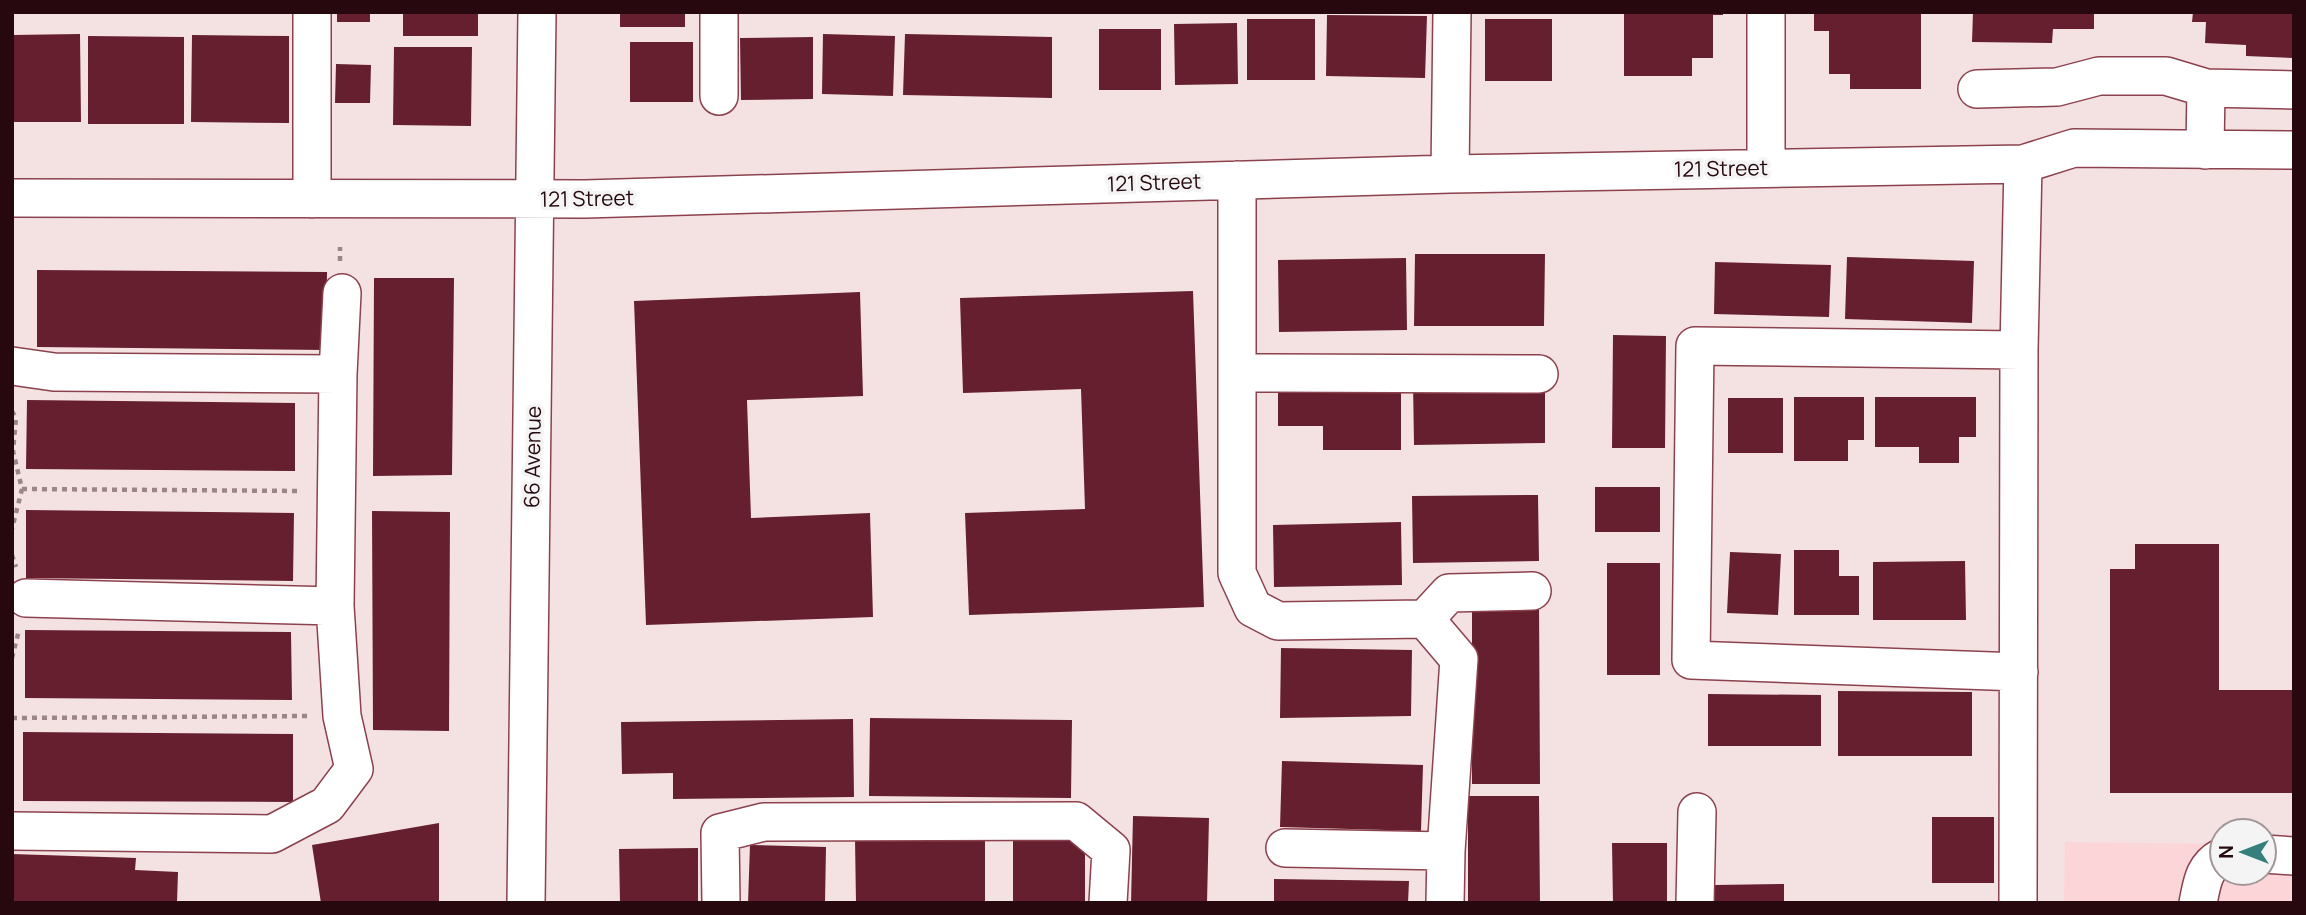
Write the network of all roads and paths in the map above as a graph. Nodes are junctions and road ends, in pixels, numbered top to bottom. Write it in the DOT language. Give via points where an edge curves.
graph roads {
  1 [pos="312,12"];
  2 [pos="537,12"];
  3 [pos="719,12"];
  4 [pos="1451,12"];
  5 [pos="1766,12"];
  6 [pos="2206,88"];
  7 [pos="1977,89"];
  8 [pos="2294,90"];
  9 [pos="719,96"];
  10 [pos="2205,150"];
  11 [pos="2294,150"];
  12 [pos="2023,164"];
  13 [pos="1766,167"];
  14 [pos="1450,174"];
  15 [pos="1237,180"];
  16 [pos="12,198"];
  17 [pos="312,199"];
  18 [pos="535,199"];
  19 [pos="342,293"];
  20 [pos="2019,350"];
  21 [pos="12,366"];
  22 [pos="1237,373"];
  23 [pos="338,374"];
  24 [pos="1539,374"];
  25 [pos="12,411"];
  26 [pos="22,489"];
  27 [pos="337,492"];
  28 [pos="12,529"];
  29 [pos="1532,591"];
  30 [pos="26,598"];
  31 [pos="335,606"];
  32 [pos="1425,619"];
  33 [pos="2020,672"];
  34 [pos="342,716"];
  35 [pos="12,718"];
  36 [pos="1697,812"];
  37 [pos="12,831"];
  38 [pos="1285,848"];
  39 [pos="1446,851"];
  40 [pos="2208,868"];
  41 [pos="526,903"];
  42 [pos="721,903"];
  43 [pos="1108,903"];
  44 [pos="1444,903"];
  45 [pos="1695,903"];
  46 [pos="2018,903"];
  47 [pos="2197,903"];
  1 -- 17 [label="street"];
  2 -- 18 [label="street, 66 Avenue"];
  3 -- 9 [label="street"];
  4 -- 14 [label="street"];
  5 -- 13 [label="street"];
  6 -- 7 [label="street" via="2166,75 2099,76 2057,87"];
  6 -- 8 [label="street"];
  6 -- 10 [label="street"];
  10 -- 11 [label="street, 121 Street"];
  10 -- 12 [label="street, 121 Street" via="2074,148"];
  12 -- 13 [label="street, 121 Street"];
  12 -- 20 [label="street"];
  13 -- 14 [label="street, 121 Street"];
  14 -- 15 [label="street, 121 Street"];
  15 -- 18 [label="street, 121 Street"];
  15 -- 22 [label="street"];
  16 -- 17 [label="street, 121 Street"];
  17 -- 18 [label="street, 121 Street"];
  18 -- 41 [label="street, 66 Avenue"];
  19 -- 23 [label="street"];
  20 -- 33 [label="street"];
  20 -- 33 [label="street" via="1695,346 1691,660"];
  21 -- 23 [label="street" via="54,372"];
  22 -- 24 [label="street"];
  22 -- 32 [label="street" via="1237,573 1253,608 1279,621"];
  23 -- 27 [label="street"];
  25 -- 26 [label="path" via="16,418 13,451"];
  26 -- 27 [label="path"];
  26 -- 28 [label="path"];
  27 -- 31 [label="street"];
  29 -- 32 [label="street" via="1448,593"];
  30 -- 31 [label="street"];
  31 -- 34 [label="street"];
  32 -- 39 [label="street" via="1459,659"];
  33 -- 46 [label="street"];
  34 -- 35 [label="path"];
  34 -- 37 [label="street" via="355,769 327,805 272,834"];
  36 -- 45 [label="street"];
  38 -- 39 [label="street"];
  39 -- 44 [label="street"];
  40 -- 47 [label="street"];
  42 -- 43 [label="street" via="720,834 764,822 1063,821 1076,821 1111,850"];
}
